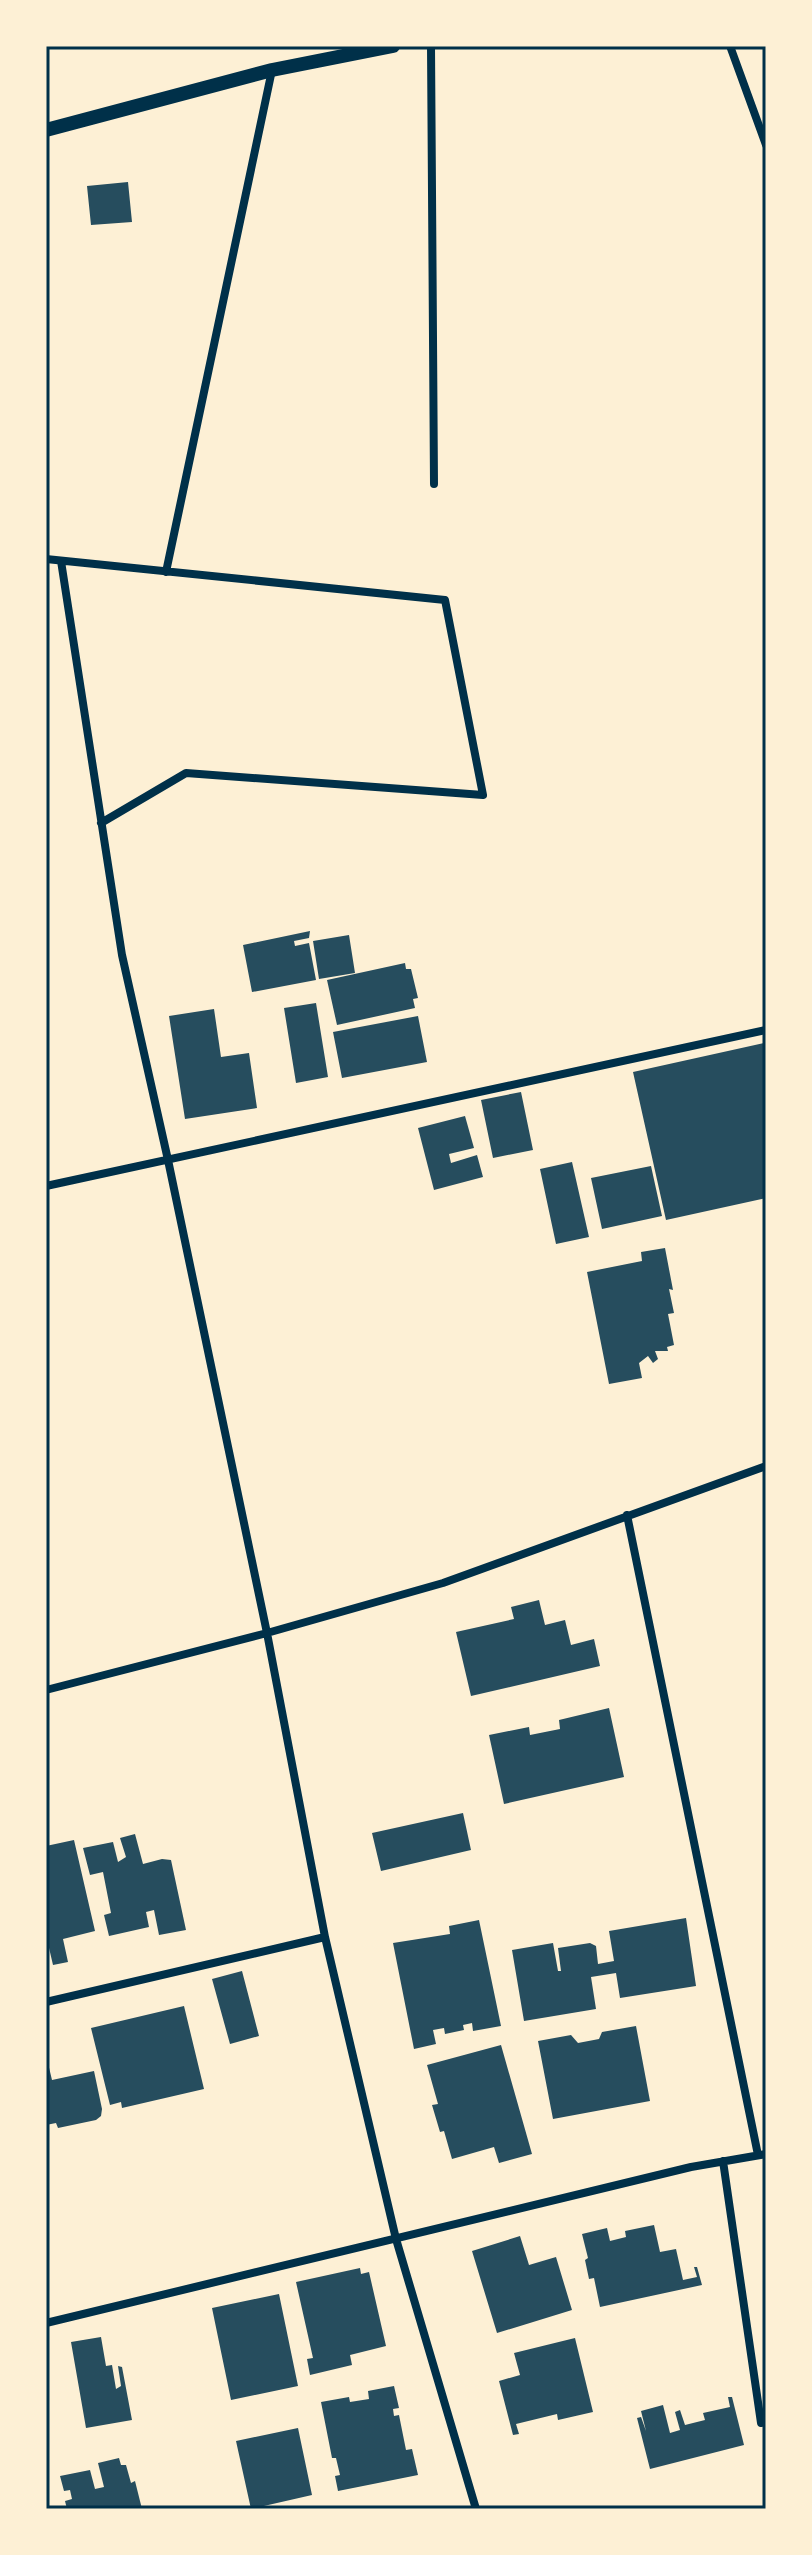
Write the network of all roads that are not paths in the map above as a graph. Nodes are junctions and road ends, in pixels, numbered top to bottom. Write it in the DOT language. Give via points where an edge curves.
graph roads {
  1 [pos="393,46"];
  2 [pos="431,46"];
  3 [pos="730,46"];
  4 [pos="272,70"];
  5 [pos="46,130"];
  6 [pos="766,145"];
  7 [pos="434,484"];
  8 [pos="46,559"];
  9 [pos="61,561"];
  10 [pos="166,572"];
  11 [pos="101,823"];
  12 [pos="766,1030"];
  13 [pos="168,1160"];
  14 [pos="46,1186"];
  15 [pos="766,1466"];
  16 [pos="627,1515"];
  17 [pos="267,1633"];
  18 [pos="46,1690"];
  19 [pos="325,1937"];
  20 [pos="46,2002"];
  21 [pos="762,2154"];
  22 [pos="723,2161"];
  23 [pos="396,2239"];
  24 [pos="46,2323"];
  25 [pos="761,2423"];
  26 [pos="476,2509"];
  1 -- 4 [label="street"];
  2 -- 7 [label="street"];
  3 -- 6 [label="street"];
  4 -- 5 [label="street"];
  4 -- 10 [label="street"];
  8 -- 9 [label="street"];
  9 -- 10 [label="street"];
  9 -- 11 [label="street"];
  10 -- 11 [label="street" via="445,600 483,795 186,773"];
  11 -- 13 [label="street" via="122,955"];
  12 -- 13 [label="street"];
  13 -- 14 [label="street"];
  13 -- 17 [label="street"];
  15 -- 16 [label="street"];
  16 -- 17 [label="street" via="443,1583"];
  16 -- 21 [label="street"];
  17 -- 18 [label="street"];
  17 -- 19 [label="street"];
  19 -- 20 [label="street"];
  19 -- 23 [label="street"];
  21 -- 22 [label="street"];
  22 -- 23 [label="street"];
  22 -- 25 [label="street"];
  23 -- 24 [label="street"];
  23 -- 26 [label="street"];
}
